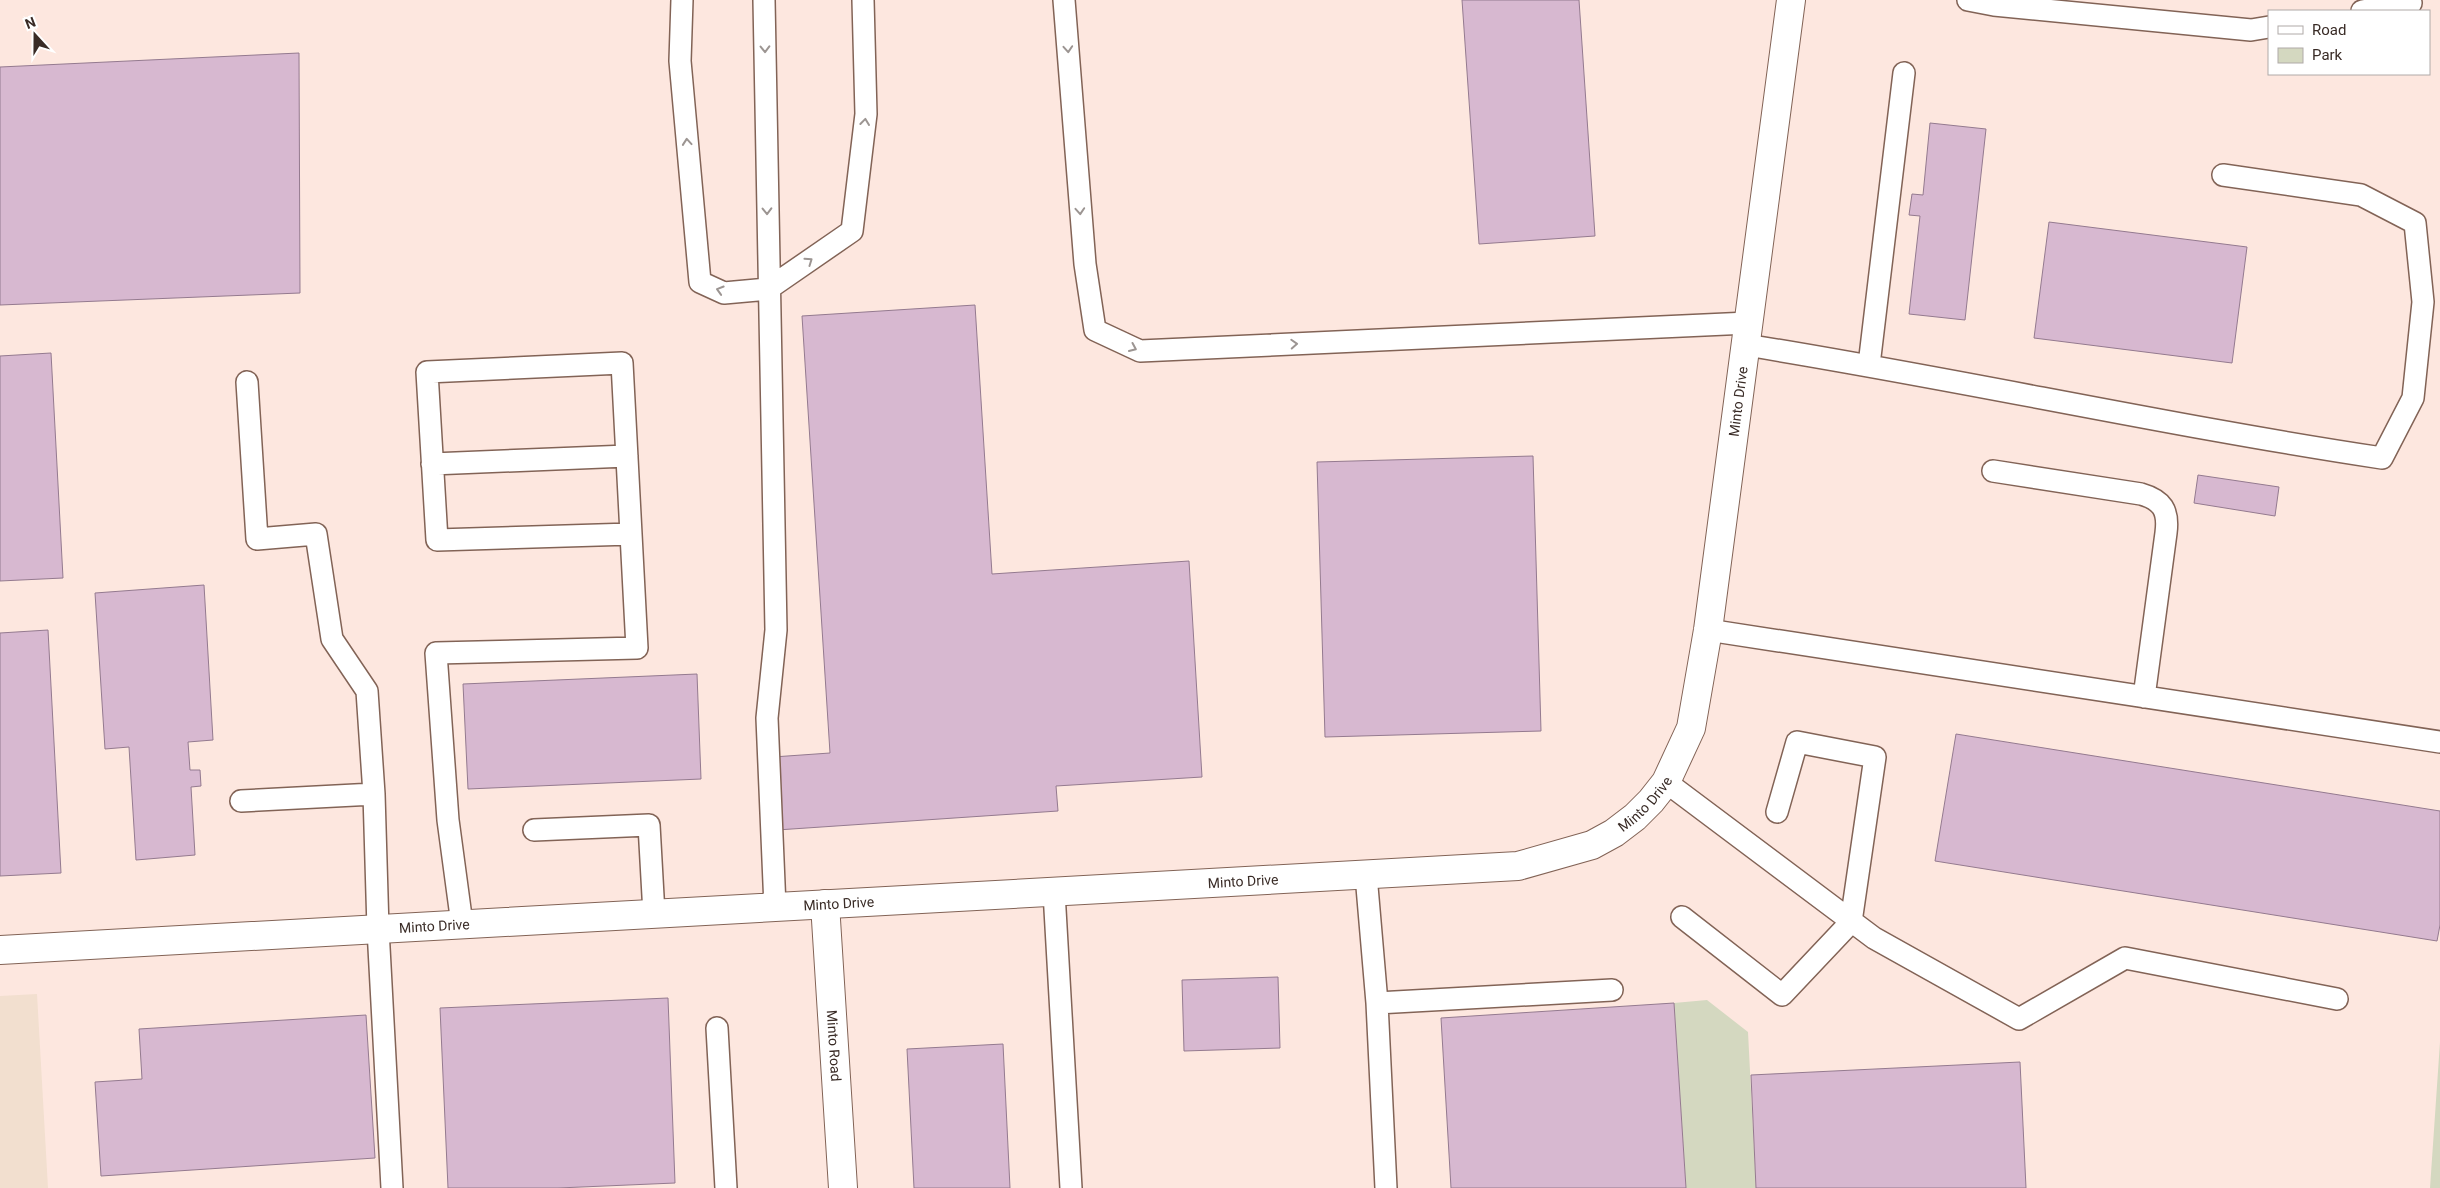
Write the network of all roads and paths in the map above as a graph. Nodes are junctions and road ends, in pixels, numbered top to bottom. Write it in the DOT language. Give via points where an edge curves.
graph roads {
  1 [pos="682,0"];
  2 [pos="764,0"];
  3 [pos="863,0"];
  4 [pos="1064,0"];
  5 [pos="1791,0"];
  6 [pos="1968,0"];
  7 [pos="2411,3"];
  8 [pos="2368,10"];
  9 [pos="2268,27"];
  10 [pos="1904,73"];
  11 [pos="2223,175"];
  12 [pos="768,289"];
  13 [pos="1747,334"];
  14 [pos="1869,365"];
  15 [pos="247,382"];
  16 [pos="626,456"];
  17 [pos="432,464"];
  18 [pos="1993,471"];
  19 [pos="631,534"];
  20 [pos="1708,630"];
  21 [pos="2144,697"];
  22 [pos="2440,742"];
  23 [pos="1666,782"];
  24 [pos="374,794"];
  25 [pos="241,801"];
  26 [pos="1777,812"];
  27 [pos="534,830"];
  28 [pos="1366,875"];
  29 [pos="1054,892"];
  30 [pos="825,904"];
  31 [pos="775,907"];
  32 [pos="654,914"];
  33 [pos="1682,918"];
  34 [pos="1851,922"];
  35 [pos="462,924"];
  36 [pos="378,929"];
  37 [pos="0,950"];
  38 [pos="1612,990"];
  39 [pos="2337,999"];
  40 [pos="1377,1003"];
  41 [pos="717,1028"];
  42 [pos="392,1188"];
  43 [pos="726,1188"];
  44 [pos="843,1188"];
  45 [pos="1070,1188"];
  46 [pos="1386,1188"];
  12 -- 1 [label="lane, one-way" via="724,293 700,282 680,61"];
  2 -- 12 [label="lane, one-way"];
  12 -- 3 [label="lane, one-way" via="852,231 866,114"];
  4 -- 13 [label="lane, one-way" via="1084,264 1095,330 1140,351"];
  5 -- 13 [label="street, Minto Drive"];
  6 -- 9 [label="lane" via="2251,30"];
  7 -- 8 [label="lane"];
  10 -- 14 [label="lane"];
  11 -- 14 [label="lane" via="2361,195 2415,223 2423,302 2413,398 2382,458 2254,438"];
  12 -- 31 [label="lane" via="776,630 767,718"];
  13 -- 14 [label="lane"];
  13 -- 20 [label="street, Minto Drive"];
  15 -- 24 [label="lane" via="257,539 316,534 332,639 366,691"];
  16 -- 17 [label="lane"];
  16 -- 17 [label="lane" via="622,363 427,372"];
  16 -- 19 [label="lane"];
  17 -- 19 [label="lane" via="437,540"];
  18 -- 21 [label="lane" via="2156,498 2168,521"];
  19 -- 35 [label="lane" via="636,648 436,653 448,820"];
  20 -- 21 [label="lane"];
  20 -- 23 [label="street, Minto Drive" via="1691,728"];
  21 -- 22 [label="lane"];
  23 -- 28 [label="street, Minto Drive" via="1635,817 1592,845 1518,866"];
  23 -- 34 [label="lane"];
  24 -- 25 [label="lane"];
  24 -- 36 [label="lane"];
  26 -- 34 [label="lane" via="1798,742 1875,757"];
  27 -- 32 [label="lane" via="649,825"];
  28 -- 29 [label="street, Minto Drive"];
  28 -- 40 [label="lane"];
  29 -- 30 [label="street, Minto Drive"];
  29 -- 45 [label="lane"];
  30 -- 31 [label="street, Minto Drive"];
  30 -- 44 [label="street, Minto Road"];
  31 -- 32 [label="street, Minto Drive"];
  32 -- 35 [label="street, Minto Drive"];
  33 -- 34 [label="lane" via="1782,995"];
  34 -- 39 [label="lane" via="2019,1019 2125,958"];
  35 -- 36 [label="street, Minto Drive"];
  36 -- 37 [label="street, Minto Drive"];
  36 -- 42 [label="lane"];
  38 -- 40 [label="lane"];
  40 -- 46 [label="lane"];
  41 -- 43 [label="lane"];
}
